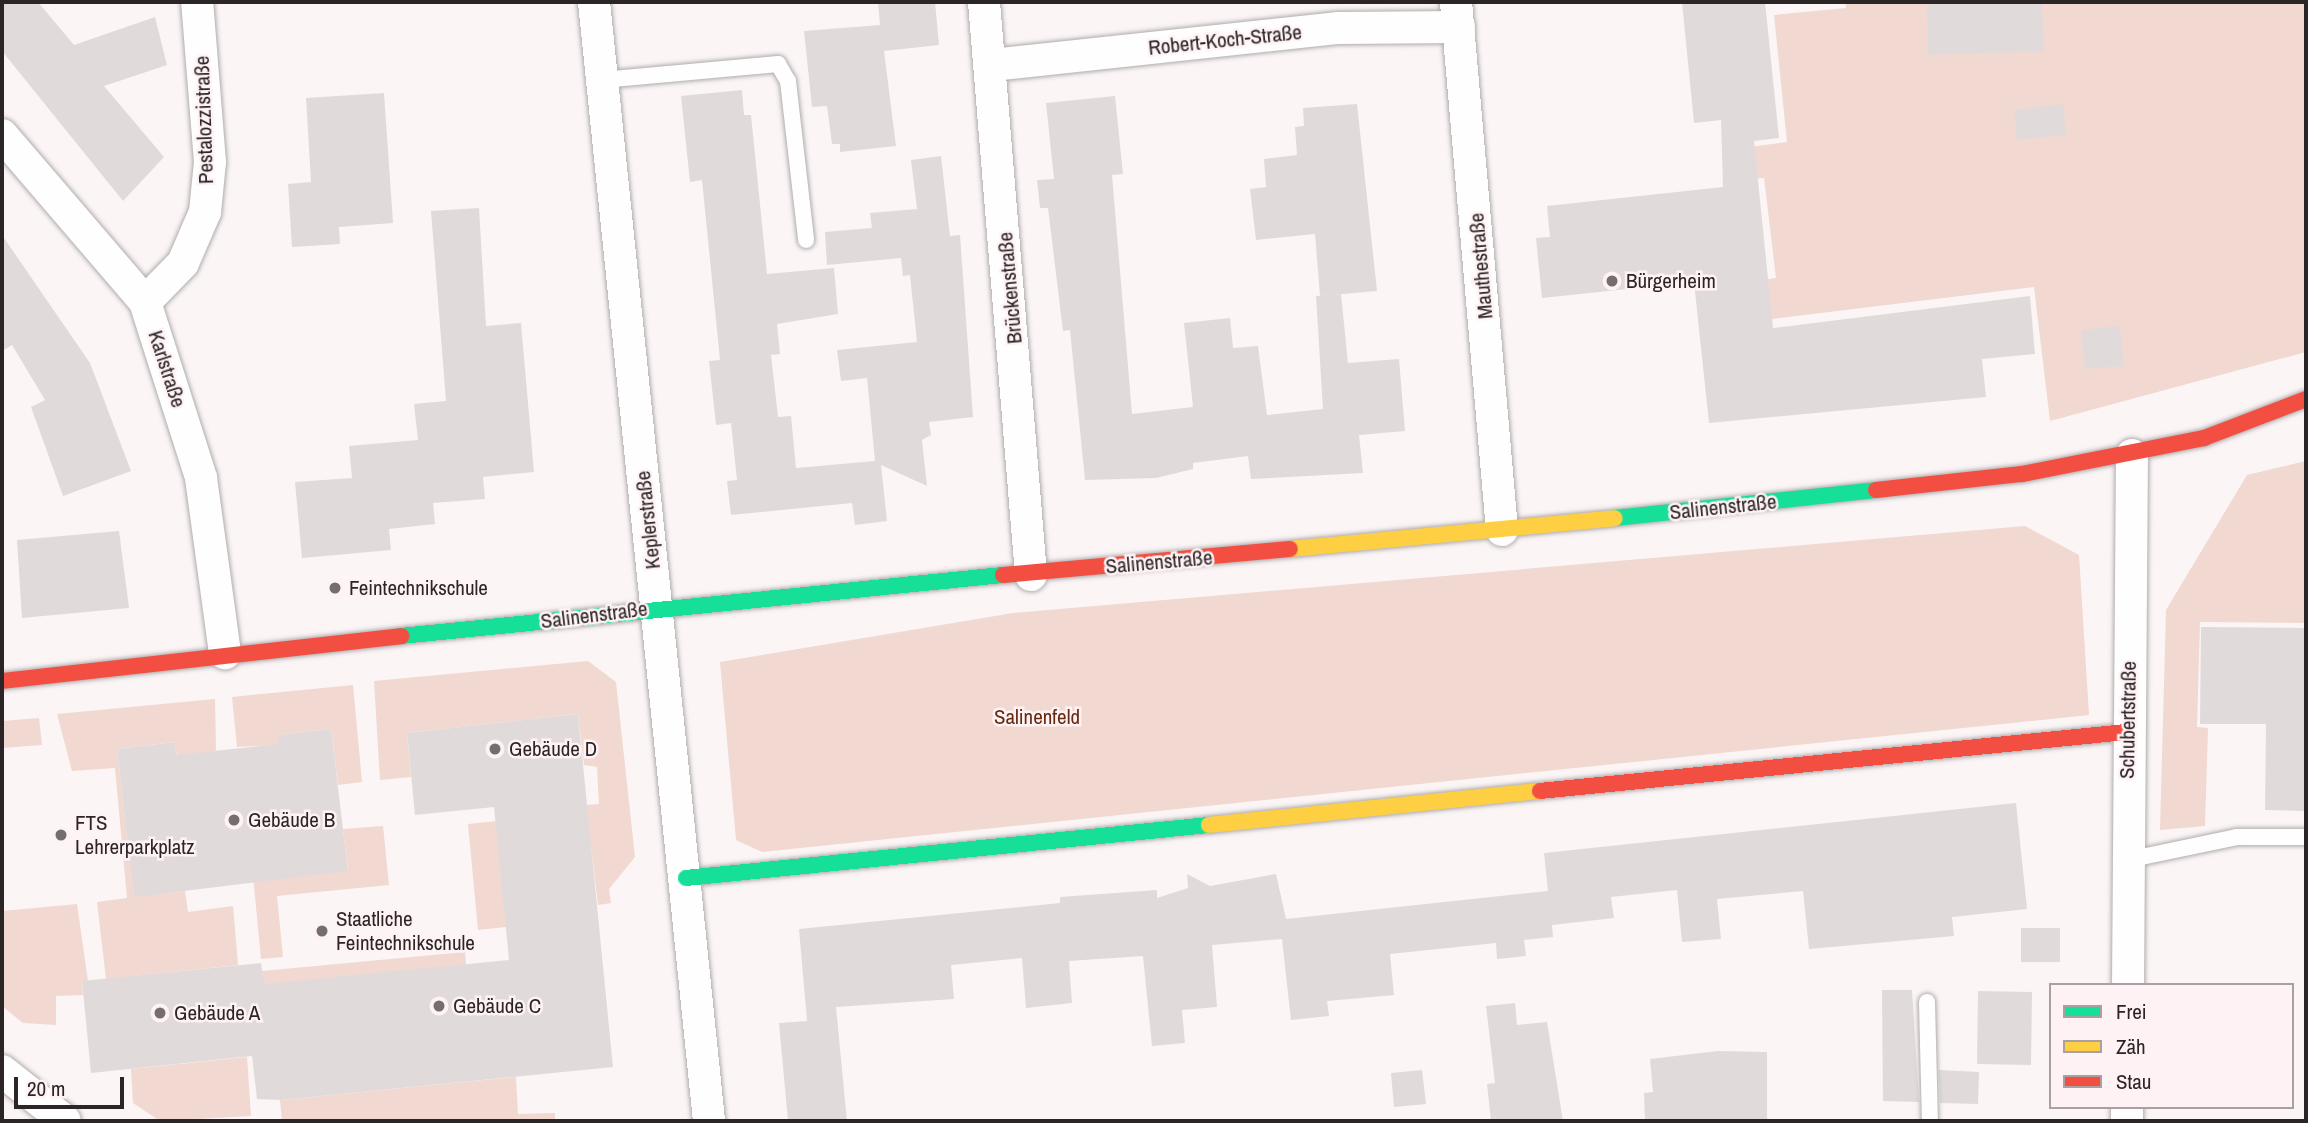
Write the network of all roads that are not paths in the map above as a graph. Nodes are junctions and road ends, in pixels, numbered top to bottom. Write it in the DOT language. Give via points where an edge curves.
graph roads {
  1 [pos="197,2"];
  2 [pos="594,2"];
  3 [pos="984,2"];
  4 [pos="1458,14"];
  5 [pos="992,65"];
  6 [pos="602,80"];
  7 [pos="2,135"];
  8 [pos="806,240"];
  9 [pos="145,302"];
  10 [pos="2306,398"];
  11 [pos="2132,455"];
  12 [pos="1502,530"];
  13 [pos="1031,575"];
  14 [pos="657,607"];
  15 [pos="225,653"];
  16 [pos="2,681"];
  17 [pos="2126,732"];
  18 [pos="2306,837"];
  19 [pos="2127,860"];
  20 [pos="686,878"];
  21 [pos="2127,983"];
  22 [pos="1927,1002"];
  23 [pos="2,1071"];
  24 [pos="65,1121"];
  25 [pos="709,1121"];
  26 [pos="1930,1121"];
  1 -- 9 [label="street, Pestalozzistraße" via="209,162 205,212 183,263"];
  2 -- 6 [label="street, Keplerstraße"];
  3 -- 5 [label="street, Brückenstraße"];
  4 -- 5 [label="street, Robert-Koch-Straße"];
  4 -- 12 [label="street, Mauthestraße"];
  5 -- 13 [label="street, Brückenstraße"];
  6 -- 8 [label="lane" via="778,64 788,81"];
  6 -- 14 [label="street, Keplerstraße"];
  7 -- 9 [label="street, Karlstraße"];
  9 -- 15 [label="street, Karlstraße" via="201,478"];
  10 -- 11 [label="street, Salinenstraße" via="2204,438"];
  11 -- 12 [label="street, Salinenstraße" via="2022,474"];
  11 -- 17 [label="street, Schubertstraße"];
  12 -- 13 [label="street, Salinenstraße"];
  13 -- 14 [label="street, Salinenstraße"];
  14 -- 15 [label="street, Salinenstraße"];
  14 -- 20 [label="street, Keplerstraße"];
  15 -- 16 [label="street, Salinenstraße"];
  17 -- 19 [label="street, Schubertstraße"];
  17 -- 20 [label="street"];
  18 -- 19 [label="lane" via="2237,837"];
  19 -- 21 [label="street, Schubertstraße"];
  20 -- 25 [label="street, Keplerstraße"];
  22 -- 26 [label="lane"];
  23 -- 24 [label="street"];
}
